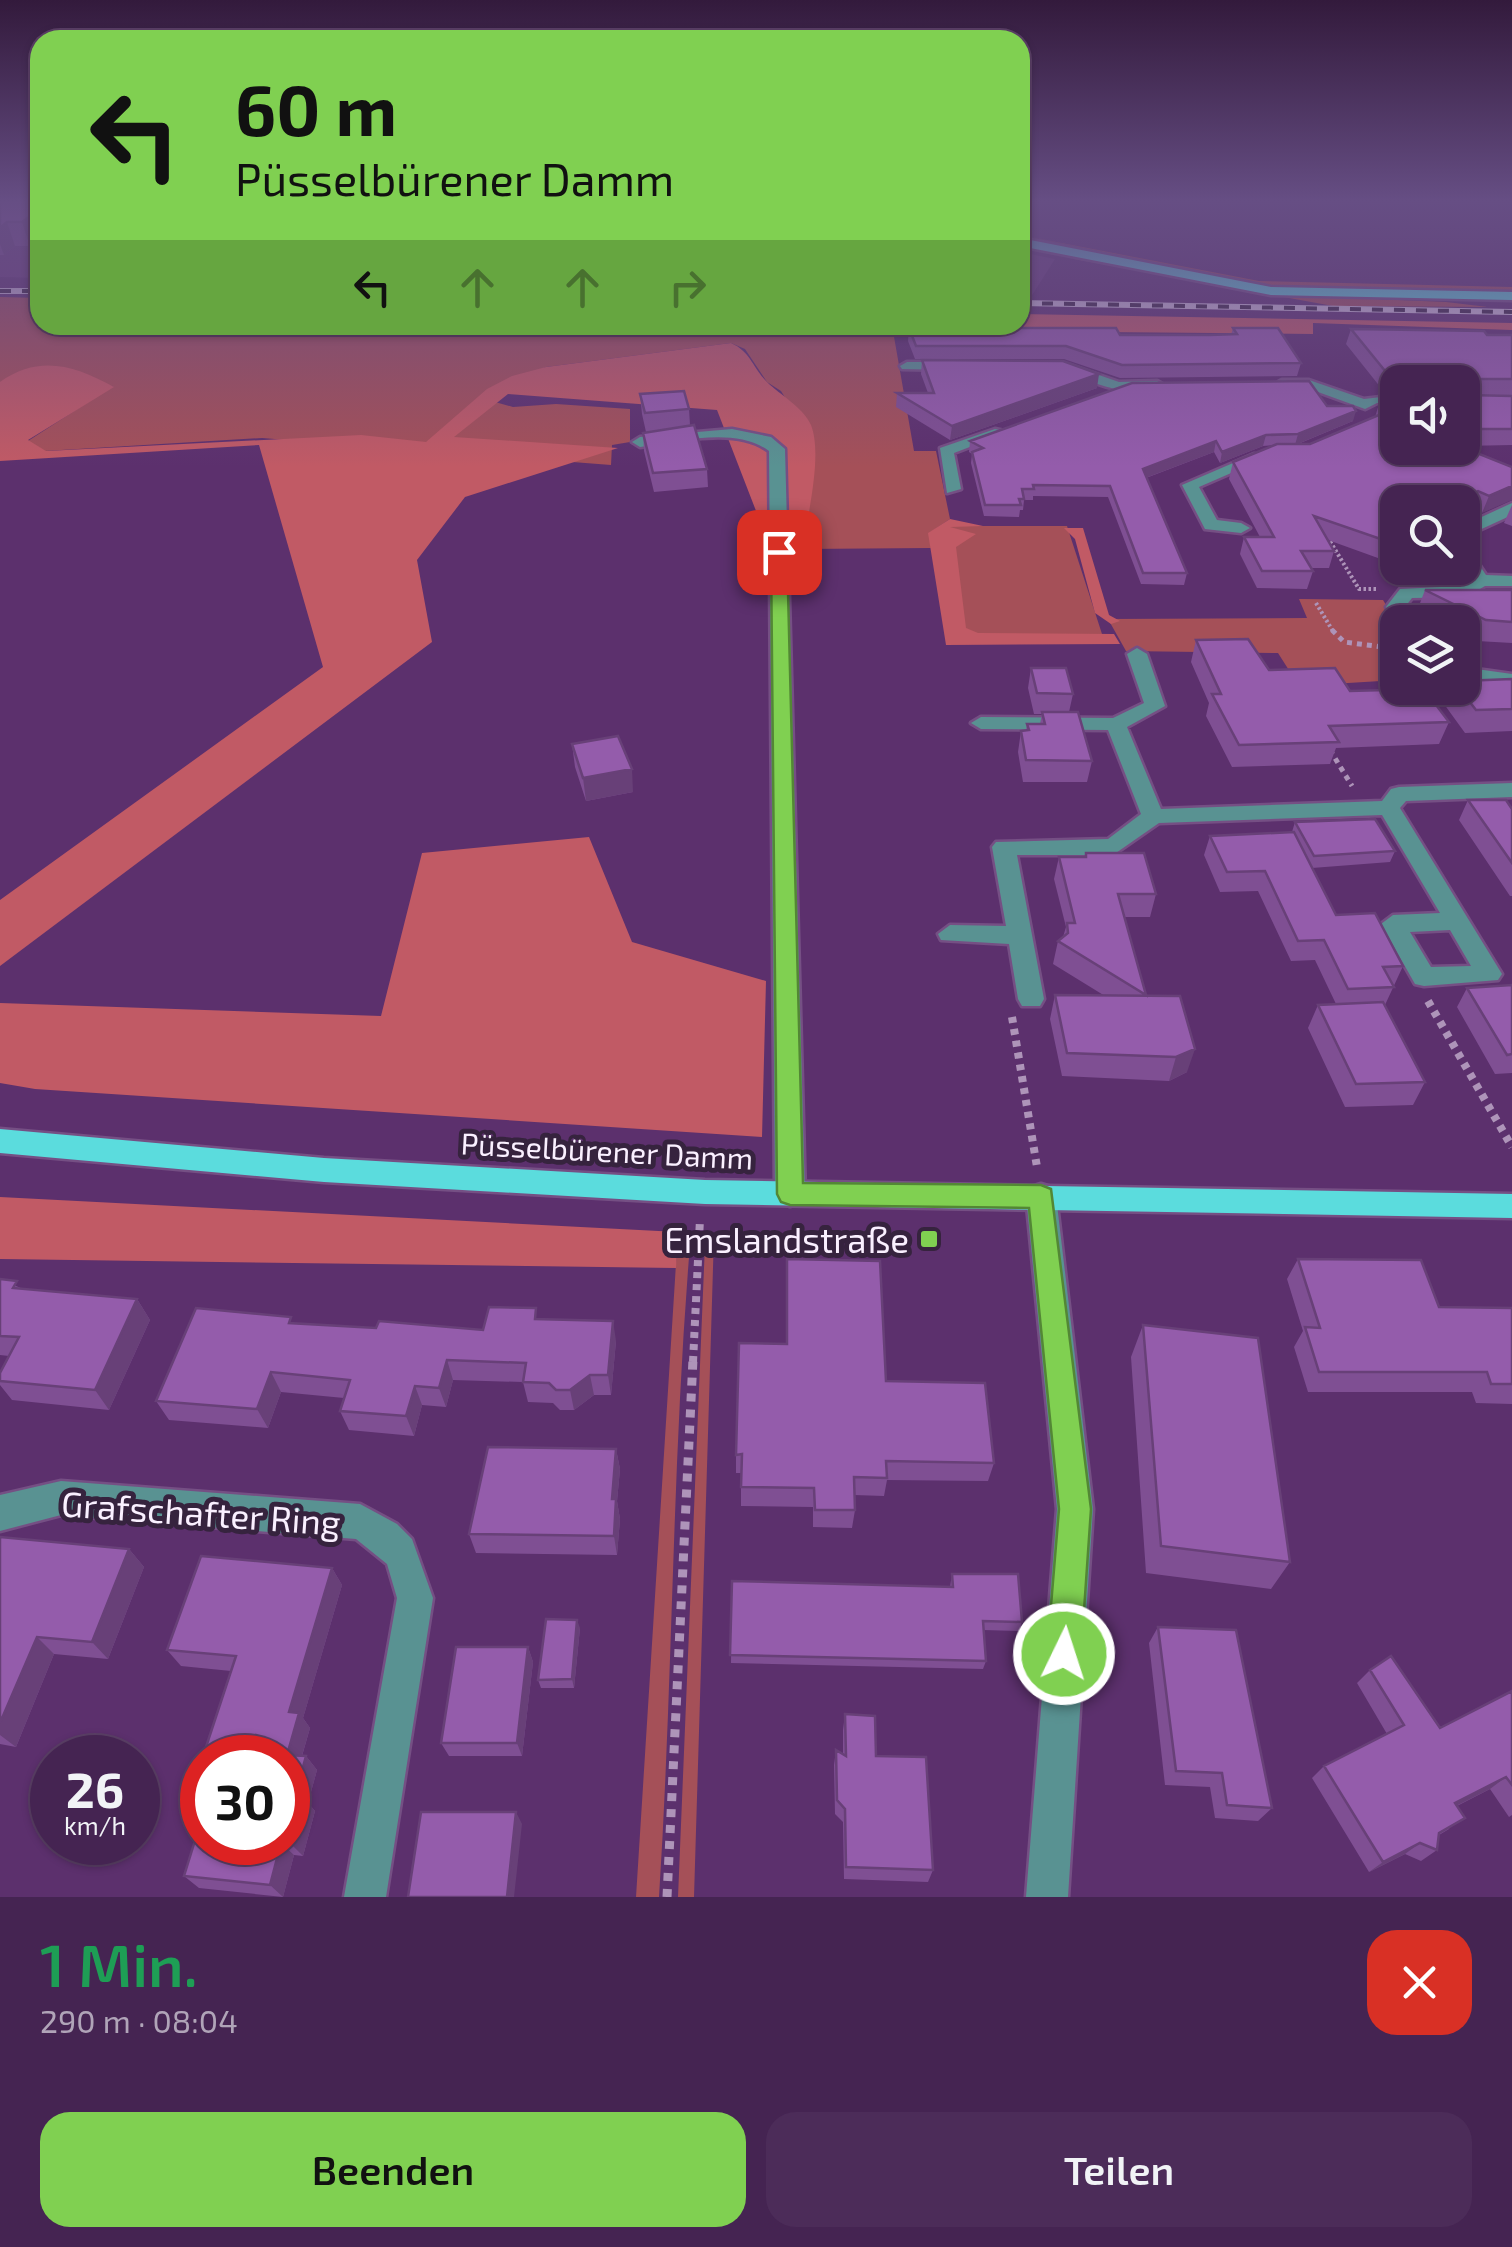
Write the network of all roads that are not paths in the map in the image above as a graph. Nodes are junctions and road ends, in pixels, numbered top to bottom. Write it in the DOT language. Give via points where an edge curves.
graph roads {
  1 [pos="1263,290"];
  2 [pos="1512,296"];
  3 [pos="907,366"];
  4 [pos="966,366"];
  5 [pos="1050,367"];
  6 [pos="1182,385"];
  7 [pos="1272,385"];
  8 [pos="1127,386"];
  9 [pos="1093,398"];
  10 [pos="1380,399"];
  11 [pos="1365,404"];
  12 [pos="1024,424"];
  13 [pos="1367,425"];
  14 [pos="640,442"];
  15 [pos="1284,453"];
  16 [pos="953,490"];
  17 [pos="1512,508"];
  18 [pos="1480,524"];
  19 [pos="1241,528"];
  20 [pos="1481,580"];
  21 [pos="1512,581"];
  22 [pos="1398,605"];
  23 [pos="1137,654"];
  24 [pos="1480,678"];
  25 [pos="1512,681"];
  26 [pos="981,724"];
  27 [pos="1116,724"];
  28 [pos="1512,790"];
  29 [pos="1378,808"];
  30 [pos="1152,816"];
  31 [pos="1455,920"];
  32 [pos="950,934"];
  33 [pos="1020,935"];
  34 [pos="1030,990"];
  35 [pos="0,1141"];
  36 [pos="790,1194"];
  37 [pos="1041,1196"];
  38 [pos="1512,1206"];
  39 [pos="0,1513"];
  40 [pos="365,1897"];
  41 [pos="1047,1897"];
  1 -- 2 [label="main road"];
  3 -- 4 [label="street"];
  5 -- 8 [label="street"];
  6 -- 8 [label="street"];
  7 -- 11 [label="street" via="1309,384"];
  8 -- 9 [label="street"];
  10 -- 11 [label="street"];
  11 -- 13 [label="street" via="1358,409"];
  12 -- 16 [label="street" via="941,448"];
  14 -- 36 [label="street" via="735,434 768,439 777,449"];
  15 -- 19 [label="street" via="1270,452 1190,485 1211,525"];
  17 -- 18 [label="street"];
  20 -- 21 [label="street"];
  20 -- 22 [label="street" via="1466,591 1407,593"];
  23 -- 27 [label="street" via="1155,706"];
  24 -- 25 [label="street"];
  26 -- 27 [label="street"];
  27 -- 30 [label="street"];
  28 -- 29 [label="street" via="1400,794"];
  29 -- 30 [label="street"];
  29 -- 31 [label="street"];
  30 -- 33 [label="street" via="1113,847 1004,846"];
  31 -- 31 [label="street" via="1393,924 1424,977 1488,974"];
  32 -- 33 [label="street"];
  33 -- 34 [label="street"];
  35 -- 36 [label="main road, Püsselbürener Damm" via="324,1170"];
  36 -- 37 [label="main road, Püsselbürener Damm"];
  37 -- 38 [label="main road, Püsselbürener Damm"];
  37 -- 41 [label="street" via="1075,1509"];
  39 -- 40 [label="street, Grafschafter Ring" via="61,1498 360,1522 393,1540 408,1562 416,1598"];
}
